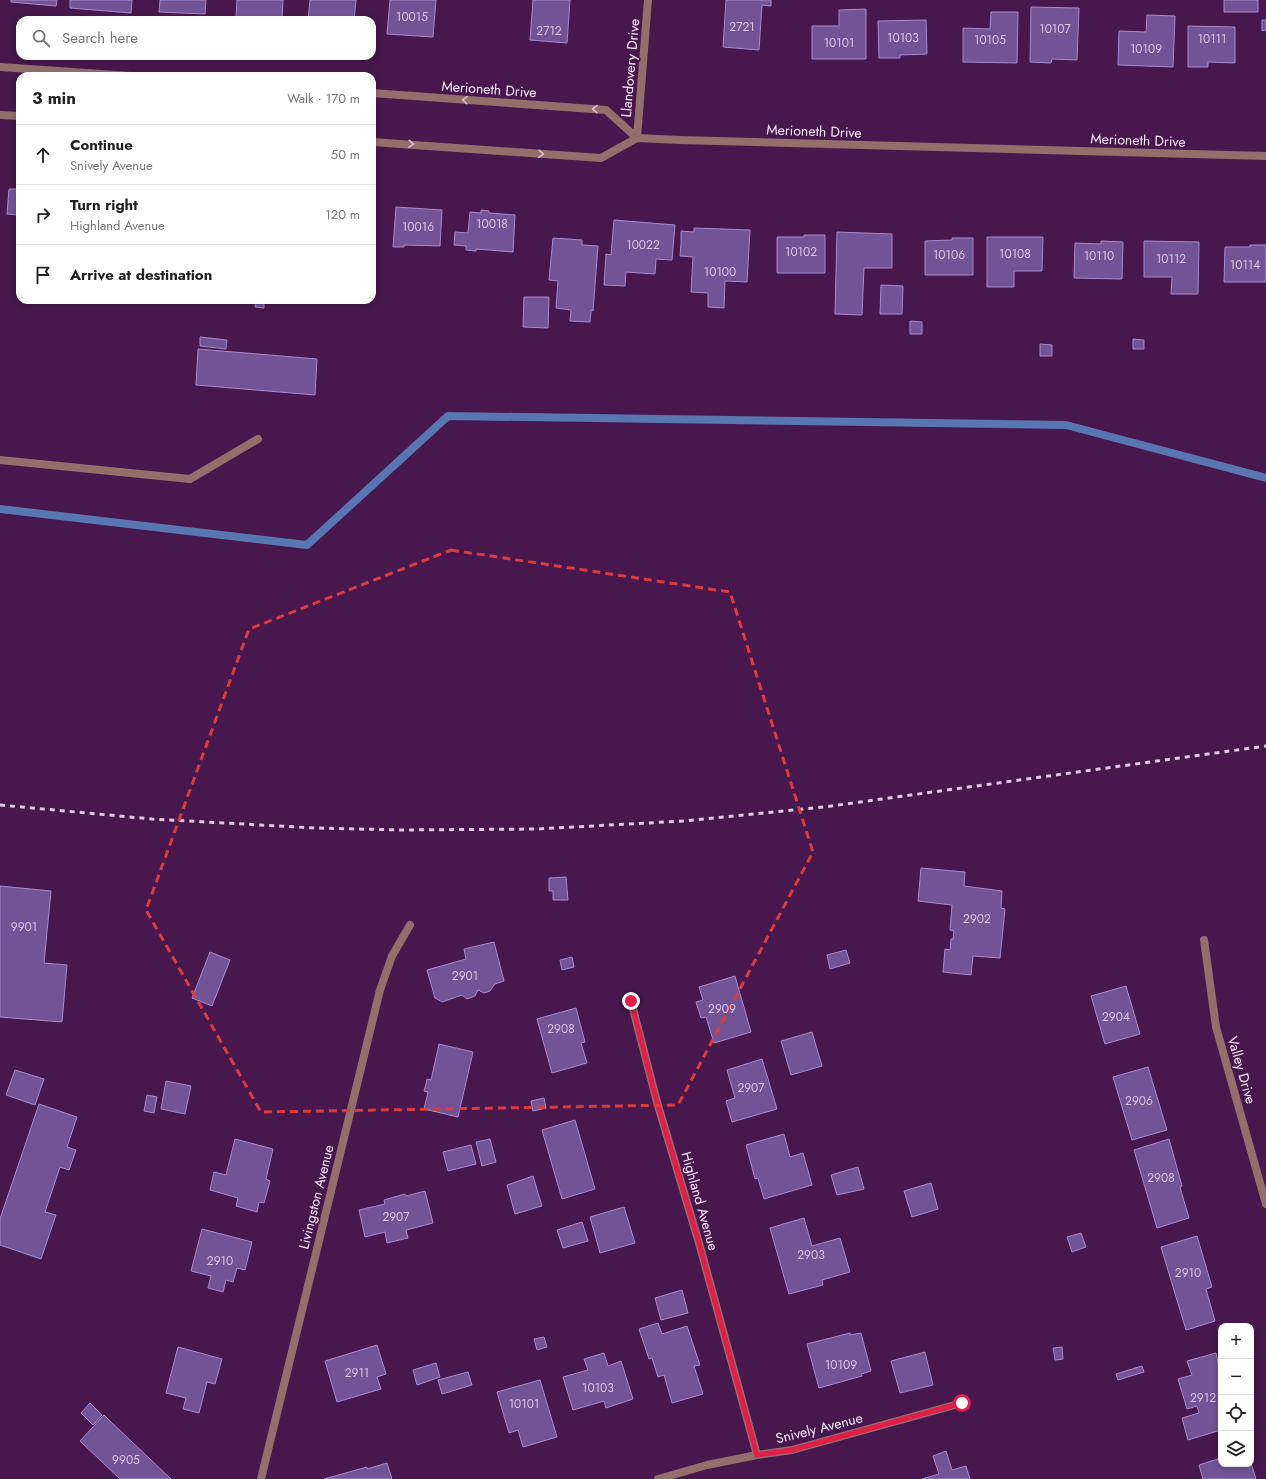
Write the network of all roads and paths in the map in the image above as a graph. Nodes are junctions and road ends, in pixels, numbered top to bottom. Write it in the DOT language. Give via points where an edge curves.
graph roads {
  1 [pos="648,0"];
  2 [pos="0,67"];
  3 [pos="73,72"];
  4 [pos="376,93"];
  5 [pos="0,115"];
  6 [pos="16,116"];
  7 [pos="637,138"];
  8 [pos="376,142"];
  9 [pos="1266,156"];
  10 [pos="258,440"];
  11 [pos="0,460"];
  12 [pos="410,925"];
  13 [pos="1204,940"];
  14 [pos="631,1001"];
  15 [pos="1266,1204"];
  16 [pos="962,1403"];
  17 [pos="757,1455"];
  18 [pos="261,1479"];
  19 [pos="658,1479"];
  1 -- 7 [label="street, Llandovery Drive"];
  2 -- 3 [label="street"];
  7 -- 4 [label="street, Merioneth Drive, one-way" via="606,110"];
  5 -- 6 [label="street"];
  8 -- 7 [label="street, one-way" via="601,158"];
  7 -- 9 [label="street, Merioneth Drive"];
  10 -- 11 [label="street" via="190,479"];
  12 -- 18 [label="street, Livingston Avenue" via="392,956 380,990"];
  13 -- 15 [label="street, Valley Drive" via="1216,1027"];
  14 -- 17 [label="street, Highland Avenue"];
  16 -- 17 [label="street, Snively Avenue" via="792,1450"];
  17 -- 19 [label="street, Snively Avenue" via="707,1465"];
}
